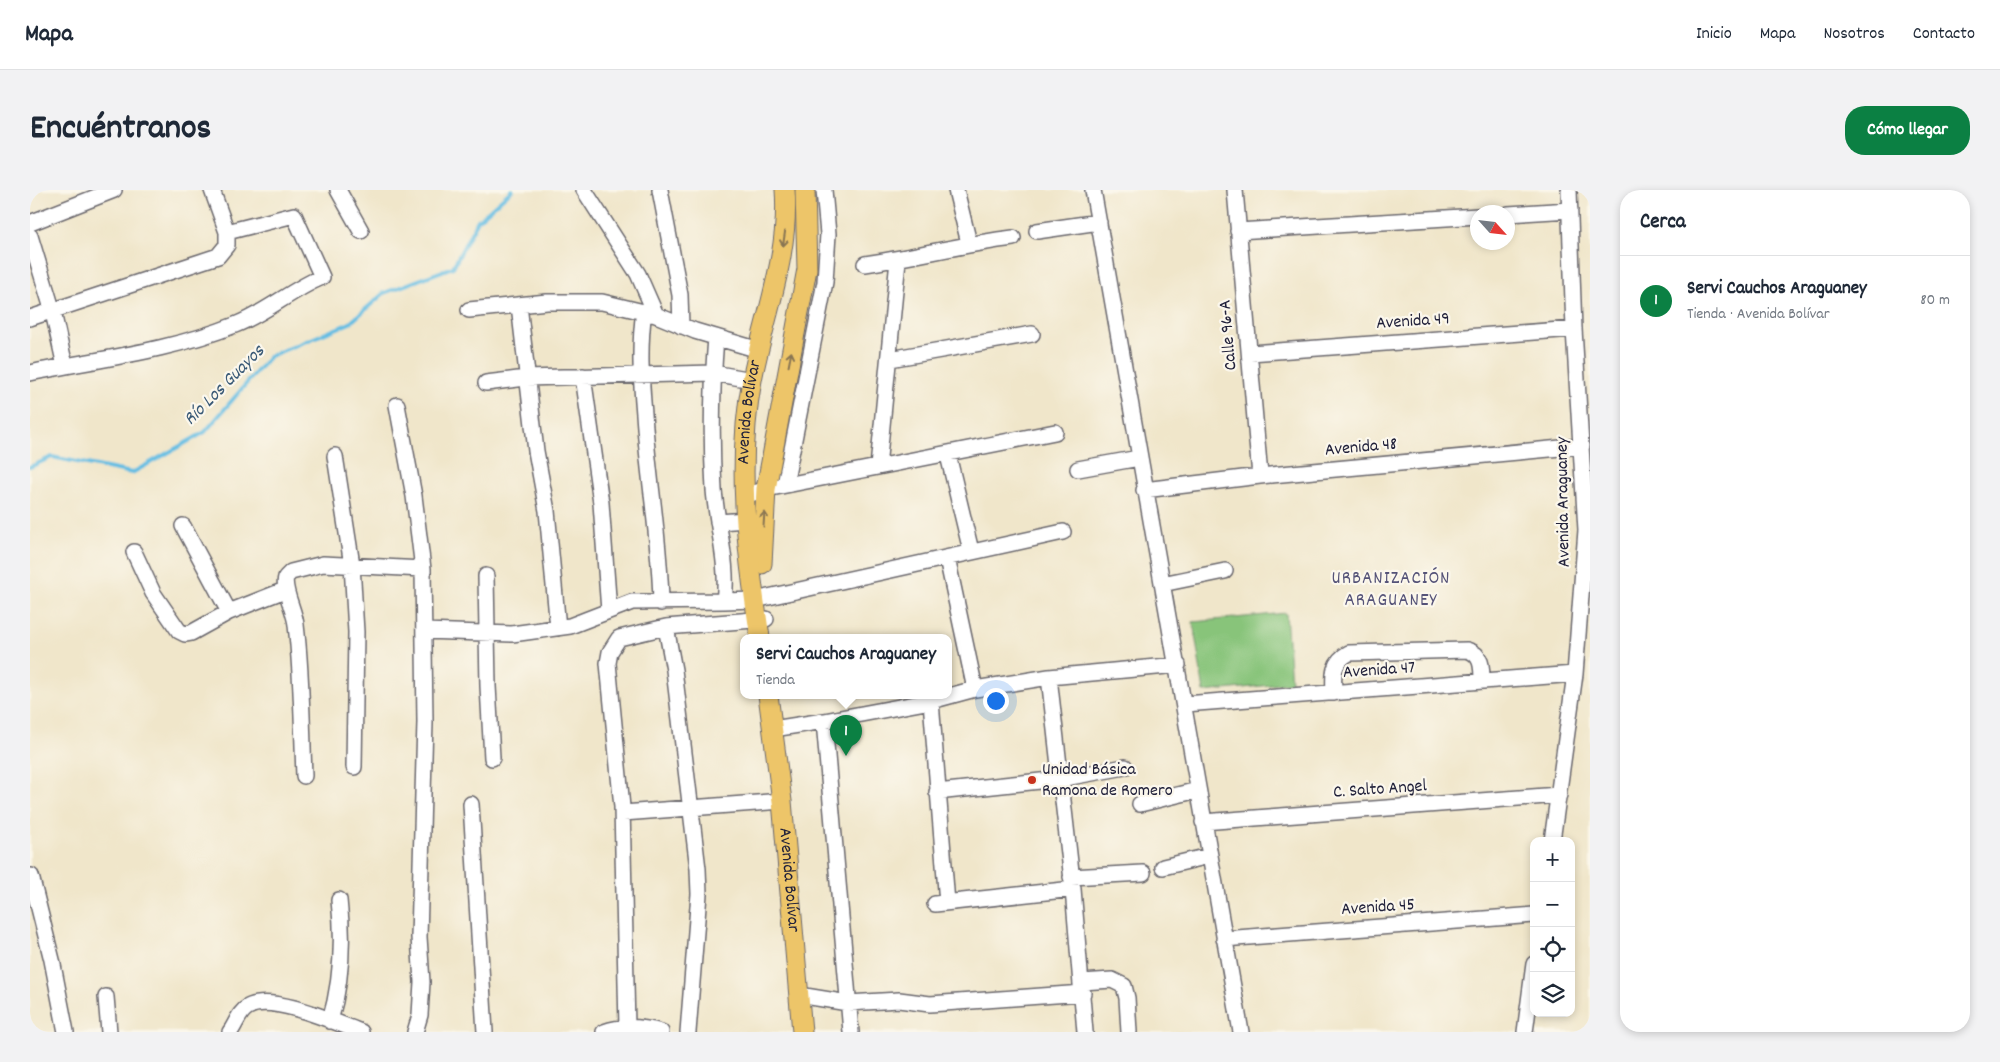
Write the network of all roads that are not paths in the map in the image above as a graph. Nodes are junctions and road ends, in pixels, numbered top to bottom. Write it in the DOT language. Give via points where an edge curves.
graph roads {
  1 [pos="114,190"];
  2 [pos="212,190"];
  3 [pos="338,190"];
  4 [pos="584,190"];
  5 [pos="660,190"];
  6 [pos="785,190"];
  7 [pos="806,190"];
  8 [pos="824,190"];
  9 [pos="956,190"];
  10 [pos="1093,190"];
  11 [pos="1235,190"];
  12 [pos="1569,190"];
  13 [pos="1570,210"];
  14 [pos="1515,214"];
  15 [pos="1470,216"];
  16 [pos="1099,222"];
  17 [pos="30,223"];
  18 [pos="360,231"];
  19 [pos="1037,231"];
  20 [pos="1238,231"];
  21 [pos="227,232"];
  22 [pos="30,236"];
  23 [pos="1013,238"];
  24 [pos="969,243"];
  25 [pos="898,260"];
  26 [pos="864,264"];
  27 [pos="519,305"];
  28 [pos="469,310"];
  29 [pos="53,312"];
  30 [pos="650,313"];
  31 [pos="30,318"];
  32 [pos="681,326"];
  33 [pos="1570,329"];
  34 [pos="1032,334"];
  35 [pos="716,337"];
  36 [pos="759,350"];
  37 [pos="1256,352"];
  38 [pos="890,359"];
  39 [pos="65,366"];
  40 [pos="30,373"];
  41 [pos="713,373"];
  42 [pos="584,376"];
  43 [pos="641,376"];
  44 [pos="526,378"];
  45 [pos="752,380"];
  46 [pos="786,380"];
  47 [pos="807,382"];
  48 [pos="486,383"];
  49 [pos="397,405"];
  50 [pos="1055,432"];
  51 [pos="1582,446"];
  52 [pos="948,455"];
  53 [pos="335,456"];
  54 [pos="1139,458"];
  55 [pos="878,467"];
  56 [pos="1078,469"];
  57 [pos="1260,476"];
  58 [pos="786,485"];
  59 [pos="766,489"];
  60 [pos="1144,490"];
  61 [pos="745,496"];
  62 [pos="747,520"];
  63 [pos="718,522"];
  64 [pos="183,526"];
  65 [pos="1063,532"];
  66 [pos="134,552"];
  67 [pos="971,552"];
  68 [pos="947,558"];
  69 [pos="352,565"];
  70 [pos="423,569"];
  71 [pos="1225,572"];
  72 [pos="486,576"];
  73 [pos="1162,584"];
  74 [pos="285,590"];
  75 [pos="760,599"];
  76 [pos="724,601"];
  77 [pos="662,603"];
  78 [pos="609,611"];
  79 [pos="229,612"];
  80 [pos="666,627"];
  81 [pos="558,628"];
  82 [pos="763,628"];
  83 [pos="424,631"];
  84 [pos="488,633"];
  85 [pos="1178,665"];
  86 [pos="1575,674"];
  87 [pos="1049,676"];
  88 [pos="1482,682"];
  89 [pos="975,689"];
  90 [pos="1334,693"];
  91 [pos="952,695"];
  92 [pos="770,699"];
  93 [pos="938,699"];
  94 [pos="931,701"];
  95 [pos="1185,704"];
  96 [pos="824,721"];
  97 [pos="773,728"];
  98 [pos="492,758"];
  99 [pos="354,767"];
  100 [pos="1125,767"];
  101 [pos="304,776"];
  102 [pos="1059,779"];
  103 [pos="1198,790"];
  104 [pos="937,792"];
  105 [pos="1559,795"];
  106 [pos="782,801"];
  107 [pos="471,804"];
  108 [pos="1140,804"];
  109 [pos="691,807"];
  110 [pos="622,813"];
  111 [pos="1203,822"];
  112 [pos="1553,837"];
  113 [pos="1209,856"];
  114 [pos="1163,867"];
  115 [pos="1143,873"];
  116 [pos="31,876"];
  117 [pos="1072,883"];
  118 [pos="339,900"];
  119 [pos="1530,915"];
  120 [pos="1224,939"];
  121 [pos="1533,972"];
  122 [pos="1082,987"];
  123 [pos="799,996"];
  124 [pos="106,997"];
  125 [pos="848,1003"];
  126 [pos="339,1026"];
  127 [pos="628,1027"];
  128 [pos="66,1032"];
  129 [pos="109,1032"];
  130 [pos="230,1032"];
  131 [pos="361,1032"];
  132 [pos="415,1032"];
  133 [pos="485,1032"];
  134 [pos="604,1032"];
  135 [pos="661,1032"];
  136 [pos="688,1032"];
  137 [pos="802,1032"];
  138 [pos="850,1032"];
  139 [pos="1085,1032"];
  140 [pos="1129,1032"];
  141 [pos="1241,1032"];
  142 [pos="1524,1032"];
  1 -- 17 [label="street"];
  2 -- 21 [label="street"];
  3 -- 18 [label="street"];
  4 -- 30 [label="street" via="638,274"];
  5 -- 32 [label="street" via="680,295"];
  6 -- 36 [label="main road, Avenida Bolívar, one-way" via="785,237"];
  46 -- 7 [label="main road, Avenida Bolívar, one-way" via="807,269"];
  8 -- 47 [label="street" via="828,234 825,282"];
  9 -- 24 [label="street"];
  10 -- 16 [label="street"];
  11 -- 20 [label="street, Calle 96-A"];
  12 -- 13 [label="street, Avenida Araguaney"];
  13 -- 14 [label="street"];
  13 -- 33 [label="street, Avenida Araguaney"];
  15 -- 20 [label="street"];
  16 -- 19 [label="street"];
  16 -- 54 [label="street"];
  20 -- 37 [label="street, Calle 96-A"];
  21 -- 29 [label="street" via="227,245 218,256"];
  21 -- 39 [label="street" via="294,215 322,277 307,283 268,310 234,326 169,345"];
  22 -- 29 [label="street"];
  23 -- 24 [label="street"];
  24 -- 25 [label="street"];
  25 -- 26 [label="street"];
  25 -- 38 [label="street"];
  27 -- 28 [label="street"];
  27 -- 30 [label="street" via="602,302"];
  27 -- 44 [label="street"];
  29 -- 31 [label="street"];
  29 -- 39 [label="street"];
  30 -- 32 [label="street"];
  30 -- 43 [label="street" via="640,355"];
  32 -- 35 [label="street"];
  33 -- 37 [label="street, Avenida 49"];
  33 -- 51 [label="street, Avenida Araguaney"];
  34 -- 38 [label="street"];
  35 -- 36 [label="street"];
  35 -- 41 [label="street"];
  36 -- 45 [label="main road, Avenida Bolívar"];
  37 -- 57 [label="street, Calle 96-A"];
  38 -- 55 [label="street"];
  39 -- 40 [label="street"];
  41 -- 43 [label="street"];
  41 -- 45 [label="street"];
  41 -- 63 [label="street" via="714,491"];
  42 -- 43 [label="street"];
  42 -- 44 [label="street"];
  42 -- 78 [label="street" via="601,503"];
  43 -- 77 [label="street"];
  44 -- 48 [label="street"];
  44 -- 81 [label="street" via="544,492"];
  45 -- 61 [label="main road, Avenida Bolívar" via="744,437"];
  46 -- 47 [label="street"];
  46 -- 59 [label="main road, Avenida Bolívar"];
  47 -- 58 [label="street"];
  49 -- 70 [label="street" via="414,496"];
  50 -- 52 [label="street"];
  51 -- 57 [label="street, Avenida 48"];
  51 -- 86 [label="street, Avenida Araguaney" via="1586,530"];
  52 -- 55 [label="street"];
  52 -- 67 [label="street"];
  53 -- 69 [label="street"];
  54 -- 56 [label="street"];
  54 -- 60 [label="street"];
  55 -- 58 [label="street"];
  57 -- 60 [label="street, Avenida 48"];
  58 -- 59 [label="street"];
  59 -- 61 [label="street"];
  75 -- 59 [label="main road, Avenida Bolívar, one-way"];
  60 -- 73 [label="street"];
  61 -- 62 [label="main road, Avenida Bolívar"];
  62 -- 63 [label="street"];
  62 -- 75 [label="main road, Avenida Bolívar"];
  63 -- 76 [label="street"];
  64 -- 79 [label="street"];
  65 -- 67 [label="street"];
  66 -- 79 [label="street" via="153,593 179,631 191,633"];
  67 -- 68 [label="street"];
  68 -- 75 [label="street"];
  68 -- 89 [label="street"];
  69 -- 70 [label="street"];
  69 -- 74 [label="street" via="323,564 291,572 285,581"];
  69 -- 99 [label="street" via="356,632"];
  70 -- 83 [label="street"];
  71 -- 73 [label="street"];
  72 -- 84 [label="street"];
  73 -- 85 [label="street"];
  74 -- 79 [label="street"];
  74 -- 101 [label="street" via="296,624"];
  75 -- 76 [label="street"];
  75 -- 82 [label="main road, Avenida Bolívar"];
  76 -- 77 [label="street"];
  77 -- 78 [label="street" via="632,602"];
  78 -- 81 [label="street"];
  80 -- 82 [label="street"];
  80 -- 109 [label="street"];
  80 -- 110 [label="street" via="619,638 610,652 608,663"];
  81 -- 84 [label="street" via="512,634"];
  83 -- 84 [label="street"];
  83 -- 132 [label="street" via="419,937 422,982 420,1015"];
  84 -- 98 [label="street"];
  85 -- 87 [label="street"];
  85 -- 95 [label="street"];
  86 -- 88 [label="street, Avenida 47"];
  86 -- 105 [label="street, Avenida Araguaney"];
  87 -- 89 [label="street"];
  87 -- 102 [label="street"];
  88 -- 90 [label="street, Avenida 47"];
  88 -- 90 [label="street" via="1479,657 1467,650 1349,652 1336,663"];
  89 -- 91 [label="street"];
  90 -- 95 [label="street, Avenida 47"];
  92 -- 97 [label="main road, Avenida Bolívar"];
  93 -- 94 [label="street"];
  94 -- 96 [label="street"];
  94 -- 104 [label="street"];
  95 -- 103 [label="street"];
  96 -- 97 [label="street"];
  96 -- 125 [label="street"];
  97 -- 106 [label="main road, Avenida Bolívar"];
  100 -- 102 [label="street"];
  102 -- 104 [label="street"];
  102 -- 117 [label="street"];
  103 -- 108 [label="street"];
  103 -- 111 [label="street"];
  104 -- 117 [label="street" via="941,903"];
  105 -- 111 [label="street, C. Salto Angel"];
  105 -- 112 [label="street, Avenida Araguaney"];
  106 -- 109 [label="street"];
  106 -- 123 [label="main road, Avenida Bolívar"];
  107 -- 133 [label="street"];
  109 -- 110 [label="street"];
  109 -- 136 [label="street" via="699,894"];
  110 -- 127 [label="street"];
  111 -- 113 [label="street"];
  113 -- 114 [label="street"];
  113 -- 120 [label="street"];
  115 -- 117 [label="street"];
  116 -- 128 [label="street"];
  117 -- 122 [label="street"];
  118 -- 126 [label="street" via="343,951 336,1002"];
  119 -- 120 [label="street, Avenida 45"];
  120 -- 141 [label="street"];
  121 -- 142 [label="street"];
  122 -- 125 [label="street" via="951,1004 899,1000"];
  122 -- 139 [label="street"];
  122 -- 140 [label="street" via="1112,980 1124,986"];
  123 -- 125 [label="street"];
  123 -- 137 [label="main road, Avenida Bolívar"];
  124 -- 129 [label="street"];
  125 -- 138 [label="street"];
  126 -- 130 [label="street" via="273,1003 260,1003 248,1006"];
  126 -- 131 [label="street"];
  127 -- 134 [label="street"];
  127 -- 135 [label="street"];
}
